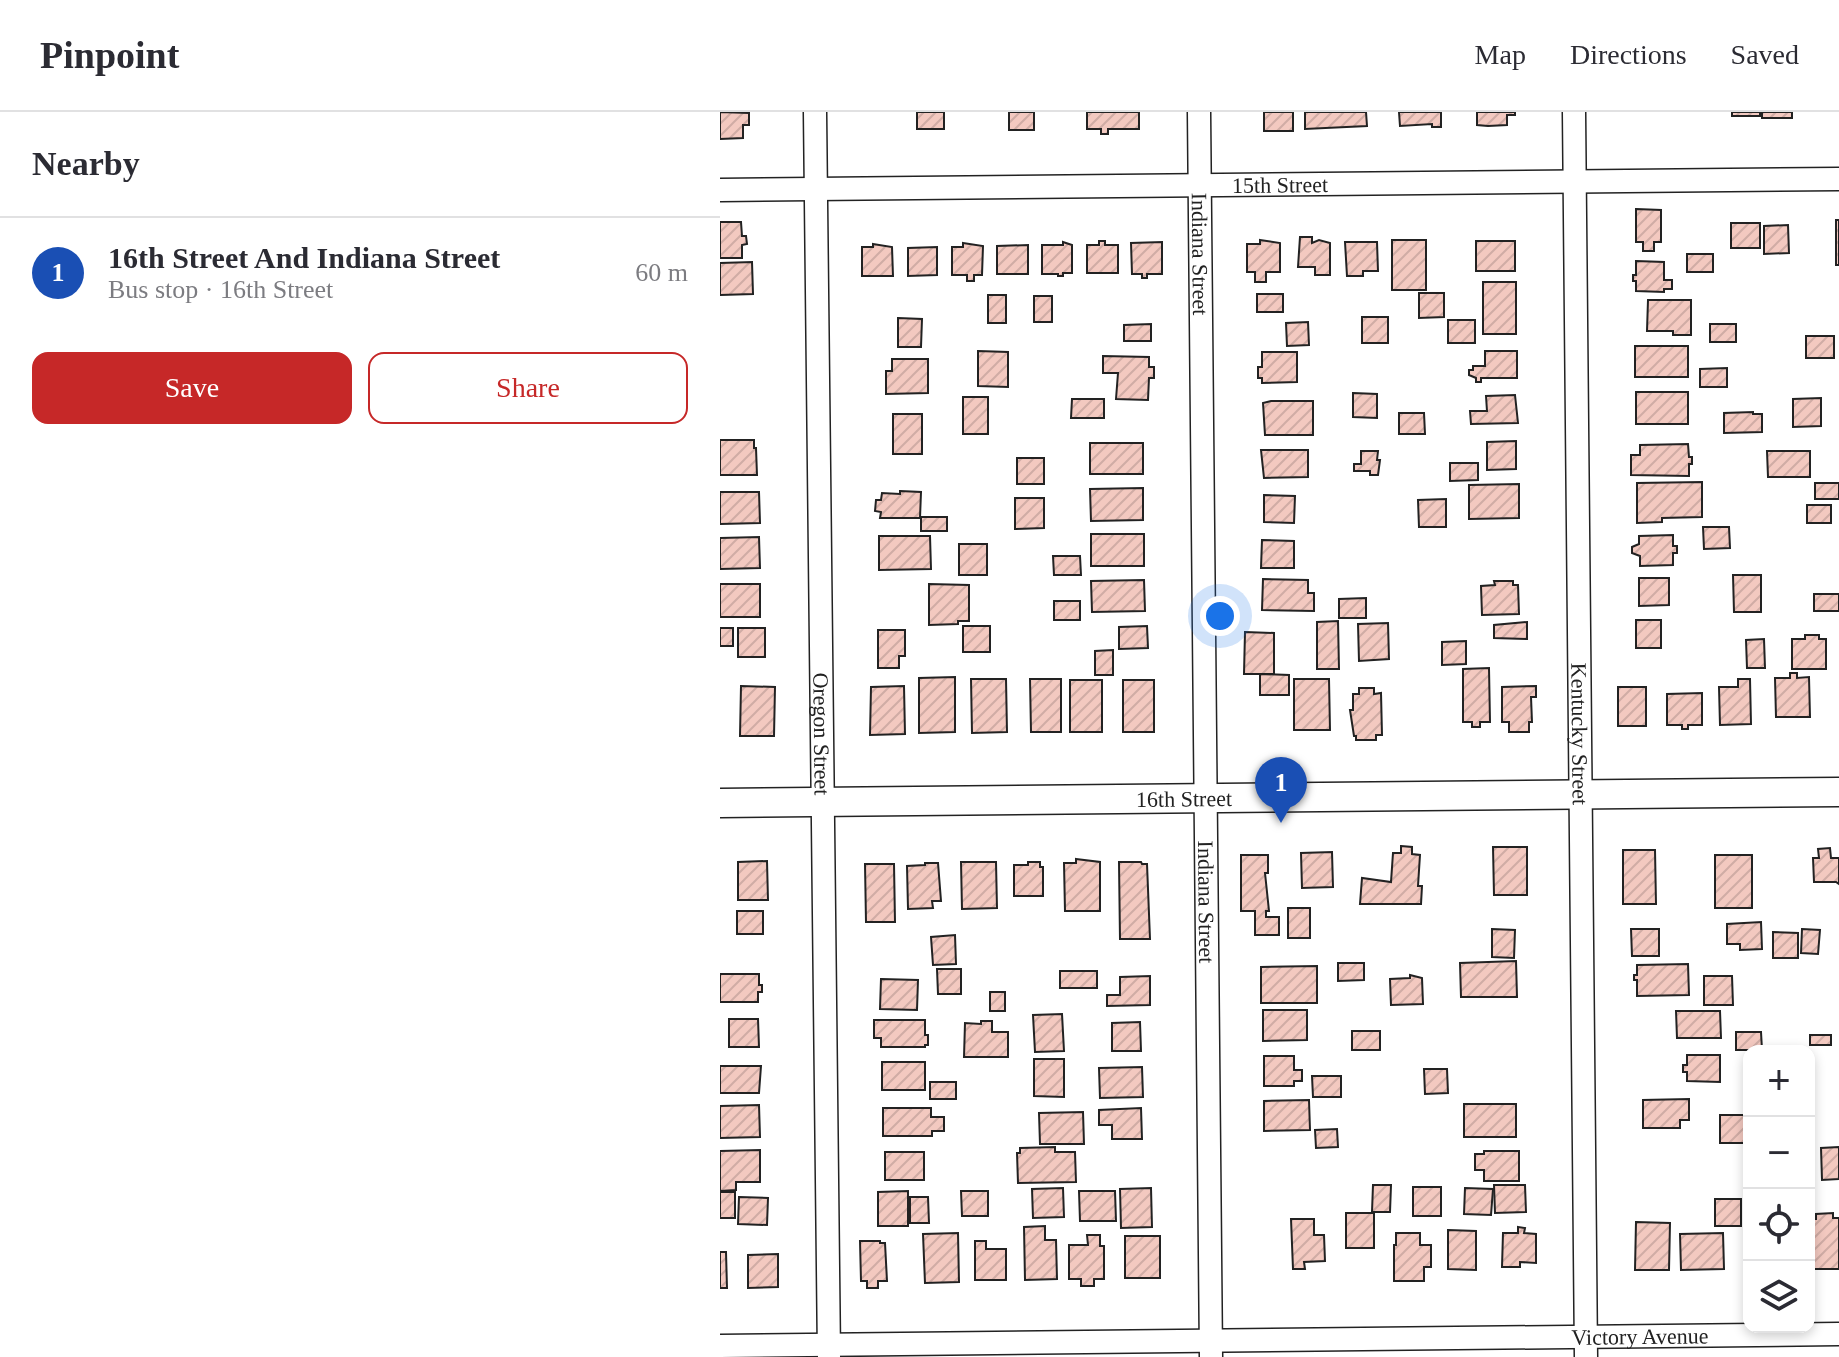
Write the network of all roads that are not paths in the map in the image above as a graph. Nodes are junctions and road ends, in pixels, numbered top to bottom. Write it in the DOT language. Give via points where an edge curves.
graph roads {
  1 [pos="815,112"];
  2 [pos="1199,112"];
  3 [pos="1574,112"];
  4 [pos="1839,179"];
  5 [pos="1575,181"];
  6 [pos="1200,184"];
  7 [pos="816,189"];
  8 [pos="720,190"];
  9 [pos="1839,792"];
  10 [pos="1581,794"];
  11 [pos="1206,798"];
  12 [pos="823,802"];
  13 [pos="720,803"];
  14 [pos="1839,1334"];
  15 [pos="720,1346"];
  16 [pos="1586,1347"];
  17 [pos="1211,1349"];
  18 [pos="829,1351"];
  1 -- 7 [label="street, Oregon Street"];
  2 -- 6 [label="street, Indiana Street"];
  3 -- 5 [label="street, Kentucky Street"];
  4 -- 5 [label="street, 15th Street"];
  5 -- 6 [label="street, 15th Street"];
  5 -- 10 [label="street, Kentucky Street"];
  6 -- 7 [label="street, 15th Street"];
  6 -- 11 [label="street, Indiana Street"];
  7 -- 8 [label="street, 15th Street"];
  7 -- 12 [label="street, Oregon Street"];
  9 -- 10 [label="street, 16th Street"];
  10 -- 11 [label="street, 16th Street"];
  10 -- 16 [label="street, Kentucky Street"];
  11 -- 12 [label="street, 16th Street"];
  11 -- 17 [label="street, Indiana Street"];
  12 -- 13 [label="street, 16th Street"];
  12 -- 18 [label="street, Oregon Street"];
  14 -- 16 [label="street, Victory Avenue"];
  15 -- 18 [label="street, Victory Avenue"];
  16 -- 17 [label="street, Victory Avenue"];
  17 -- 18 [label="street, Victory Avenue"];
}
